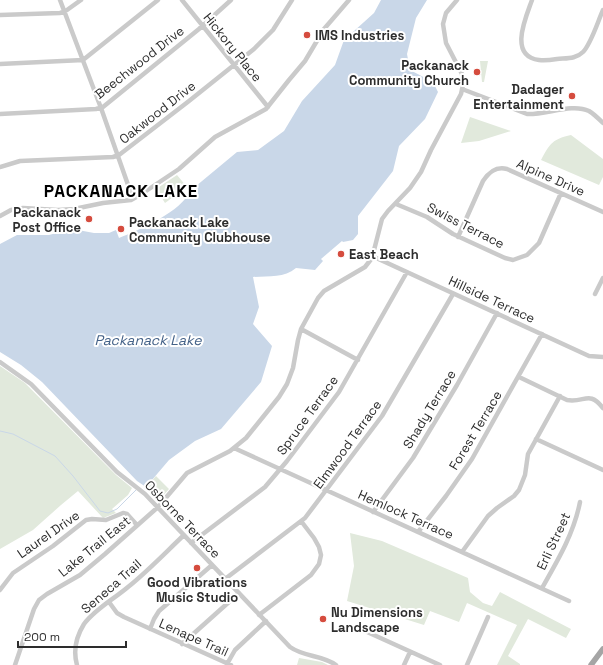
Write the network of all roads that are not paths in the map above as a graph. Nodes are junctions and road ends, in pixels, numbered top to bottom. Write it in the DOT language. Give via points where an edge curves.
graph roads {
  1 [pos="60,0"];
  2 [pos="81,0"];
  3 [pos="158,0"];
  4 [pos="182,0"];
  5 [pos="231,0"];
  6 [pos="292,0"];
  7 [pos="349,0"];
  8 [pos="457,0"];
  9 [pos="532,0"];
  10 [pos="603,10"];
  11 [pos="64,12"];
  12 [pos="0,15"];
  13 [pos="202,26"];
  14 [pos="83,60"];
  15 [pos="0,64"];
  16 [pos="234,65"];
  17 [pos="462,89"];
  18 [pos="268,107"];
  19 [pos="101,108"];
  20 [pos="0,114"];
  21 [pos="603,122"];
  22 [pos="117,156"];
  23 [pos="0,167"];
  24 [pos="561,193"];
  25 [pos="133,199"];
  26 [pos="396,204"];
  27 [pos="603,212"];
  28 [pos="0,216"];
  29 [pos="458,236"];
  30 [pos="372,256"];
  31 [pos="407,272"];
  32 [pos="603,278"];
  33 [pos="453,294"];
  34 [pos="595,294"];
  35 [pos="497,313"];
  36 [pos="301,329"];
  37 [pos="542,334"];
  38 [pos="603,357"];
  39 [pos="358,360"];
  40 [pos="0,362"];
  41 [pos="518,377"];
  42 [pos="560,396"];
  43 [pos="603,408"];
  44 [pos="536,439"];
  45 [pos="234,448"];
  46 [pos="280,469"];
  47 [pos="603,470"];
  48 [pos="326,490"];
  49 [pos="580,502"];
  50 [pos="158,507"];
  51 [pos="374,512"];
  52 [pos="301,521"];
  53 [pos="137,525"];
  54 [pos="418,532"];
  55 [pos="184,535"];
  56 [pos="191,543"];
  57 [pos="462,552"];
  58 [pos="212,564"];
  59 [pos="225,579"];
  60 [pos="7,580"];
  61 [pos="0,582"];
  62 [pos="542,588"];
  63 [pos="0,590"];
  64 [pos="238,593"];
  65 [pos="569,600"];
  66 [pos="109,602"];
  67 [pos="260,615"];
  68 [pos="488,617"];
  69 [pos="266,621"];
  70 [pos="150,629"];
  71 [pos="338,630"];
  72 [pos="182,644"];
  73 [pos="603,649"];
  74 [pos="410,652"];
  75 [pos="229,664"];
  76 [pos="16,665"];
  77 [pos="77,665"];
  78 [pos="336,665"];
  79 [pos="404,665"];
  80 [pos="440,665"];
  81 [pos="467,665"];
  82 [pos="592,665"];
  1 -- 11 [label="street"];
  2 -- 11 [label="street"];
  3 -- 14 [label="street"];
  4 -- 13 [label="street, Hickory Place"];
  5 -- 13 [label="street, Beechwood Drive"];
  6 -- 16 [label="street, Oakwood Drive" via="273,30"];
  7 -- 18 [label="street" via="324,29 305,61"];
  8 -- 17 [label="street" via="446,13 443,24 446,43 462,74"];
  9 -- 10 [label="street" via="521,30 521,40 527,53 540,60 572,58 579,55 588,45"];
  11 -- 12 [label="street"];
  11 -- 14 [label="street"];
  13 -- 16 [label="street, Hickory Place"];
  13 -- 19 [label="street, Beechwood Drive"];
  14 -- 15 [label="street"];
  14 -- 19 [label="street"];
  16 -- 18 [label="street, Hickory Place"];
  16 -- 22 [label="street, Oakwood Drive"];
  17 -- 21 [label="street" via="527,114 580,109 590,112"];
  17 -- 26 [label="street" via="422,172"];
  18 -- 25 [label="street" via="215,137 179,169"];
  19 -- 20 [label="street, Beechwood Drive"];
  19 -- 22 [label="street"];
  22 -- 23 [label="street, Oakwood Drive" via="20,161"];
  22 -- 25 [label="street"];
  24 -- 27 [label="street, Alpine Drive"];
  24 -- 29 [label="street, Swiss Terrace" via="539,243 522,258 508,259"];
  24 -- 29 [label="street, Alpine Drive" via="507,169 496,169 483,181"];
  25 -- 28 [label="street" via="74,209 23,208 11,210"];
  26 -- 29 [label="street, Swiss Terrace" via="427,217"];
  26 -- 30 [label="street" via="382,220"];
  30 -- 31 [label="street, Hillside Terrace"];
  30 -- 36 [label="street, Lake Trail East" via="365,267 321,294"];
  31 -- 33 [label="street, Hillside Terrace"];
  31 -- 39 [label="street, Spruce Terrace"];
  32 -- 34 [label="street"];
  33 -- 35 [label="street, Hillside Terrace"];
  33 -- 48 [label="street, Elmwood Terrace" via="382,416"];
  35 -- 37 [label="street, Hillside Terrace"];
  35 -- 51 [label="street, Shady Terrace" via="413,458"];
  36 -- 39 [label="street"];
  36 -- 45 [label="street, Lake Trail East" via="293,368 283,392 246,438"];
  37 -- 38 [label="street, Hillside Terrace" via="589,356"];
  37 -- 41 [label="street, Forest Terrace"];
  39 -- 46 [label="street, Spruce Terrace" via="336,397"];
  40 -- 50 [label="street, Osborne Terrace" via="31,384 112,467"];
  41 -- 42 [label="street"];
  41 -- 54 [label="street, Forest Terrace" via="460,477"];
  42 -- 43 [label="street" via="571,400 592,398"];
  42 -- 44 [label="street"];
  44 -- 47 [label="street"];
  44 -- 57 [label="street" via="528,454 519,490 488,516"];
  45 -- 46 [label="street, Hemlock Terrace"];
  45 -- 50 [label="street, Lake Trail East" via="187,473"];
  46 -- 48 [label="street, Hemlock Terrace"];
  46 -- 56 [label="street, Spruce Terrace" via="265,487"];
  48 -- 51 [label="street, Hemlock Terrace"];
  48 -- 52 [label="street, Elmwood Terrace"];
  49 -- 62 [label="street, Erli Street" via="569,536"];
  50 -- 53 [label="street, Lake Trail East"];
  50 -- 55 [label="street, Osborne Terrace"];
  51 -- 54 [label="street, Hemlock Terrace"];
  52 -- 59 [label="street, Elmwood Terrace"];
  52 -- 67 [label="street" via="319,547 319,564 311,575"];
  53 -- 60 [label="street, Laurel Drive" via="125,513 106,520 86,520"];
  53 -- 76 [label="street, Lake Trail East" via="80,575 39,600"];
  54 -- 57 [label="street, Hemlock Terrace"];
  55 -- 56 [label="street, Osborne Terrace"];
  55 -- 66 [label="street, Seneca Trail"];
  56 -- 58 [label="street, Osborne Terrace"];
  57 -- 62 [label="street, Hemlock Terrace"];
  58 -- 59 [label="street, Osborne Terrace"];
  58 -- 70 [label="street" via="160,611"];
  59 -- 64 [label="street, Osborne Terrace"];
  60 -- 61 [label="street"];
  60 -- 63 [label="street, Laurel Drive"];
  62 -- 65 [label="street, Hemlock Terrace"];
  64 -- 67 [label="street, Osborne Terrace"];
  64 -- 72 [label="street"];
  66 -- 70 [label="street, Lenape Trail" via="121,616"];
  66 -- 77 [label="street, Seneca Trail" via="92,615 80,631 75,647"];
  67 -- 69 [label="street, Osborne Terrace"];
  68 -- 81 [label="street"];
  69 -- 75 [label="street" via="235,650"];
  69 -- 78 [label="street, Osborne Terrace" via="295,650 326,659"];
  70 -- 72 [label="street, Lenape Trail"];
  71 -- 74 [label="street" via="365,631"];
  72 -- 75 [label="street, Lenape Trail"];
  73 -- 82 [label="main road"];
  74 -- 79 [label="street"];
  74 -- 80 [label="street"];
}
